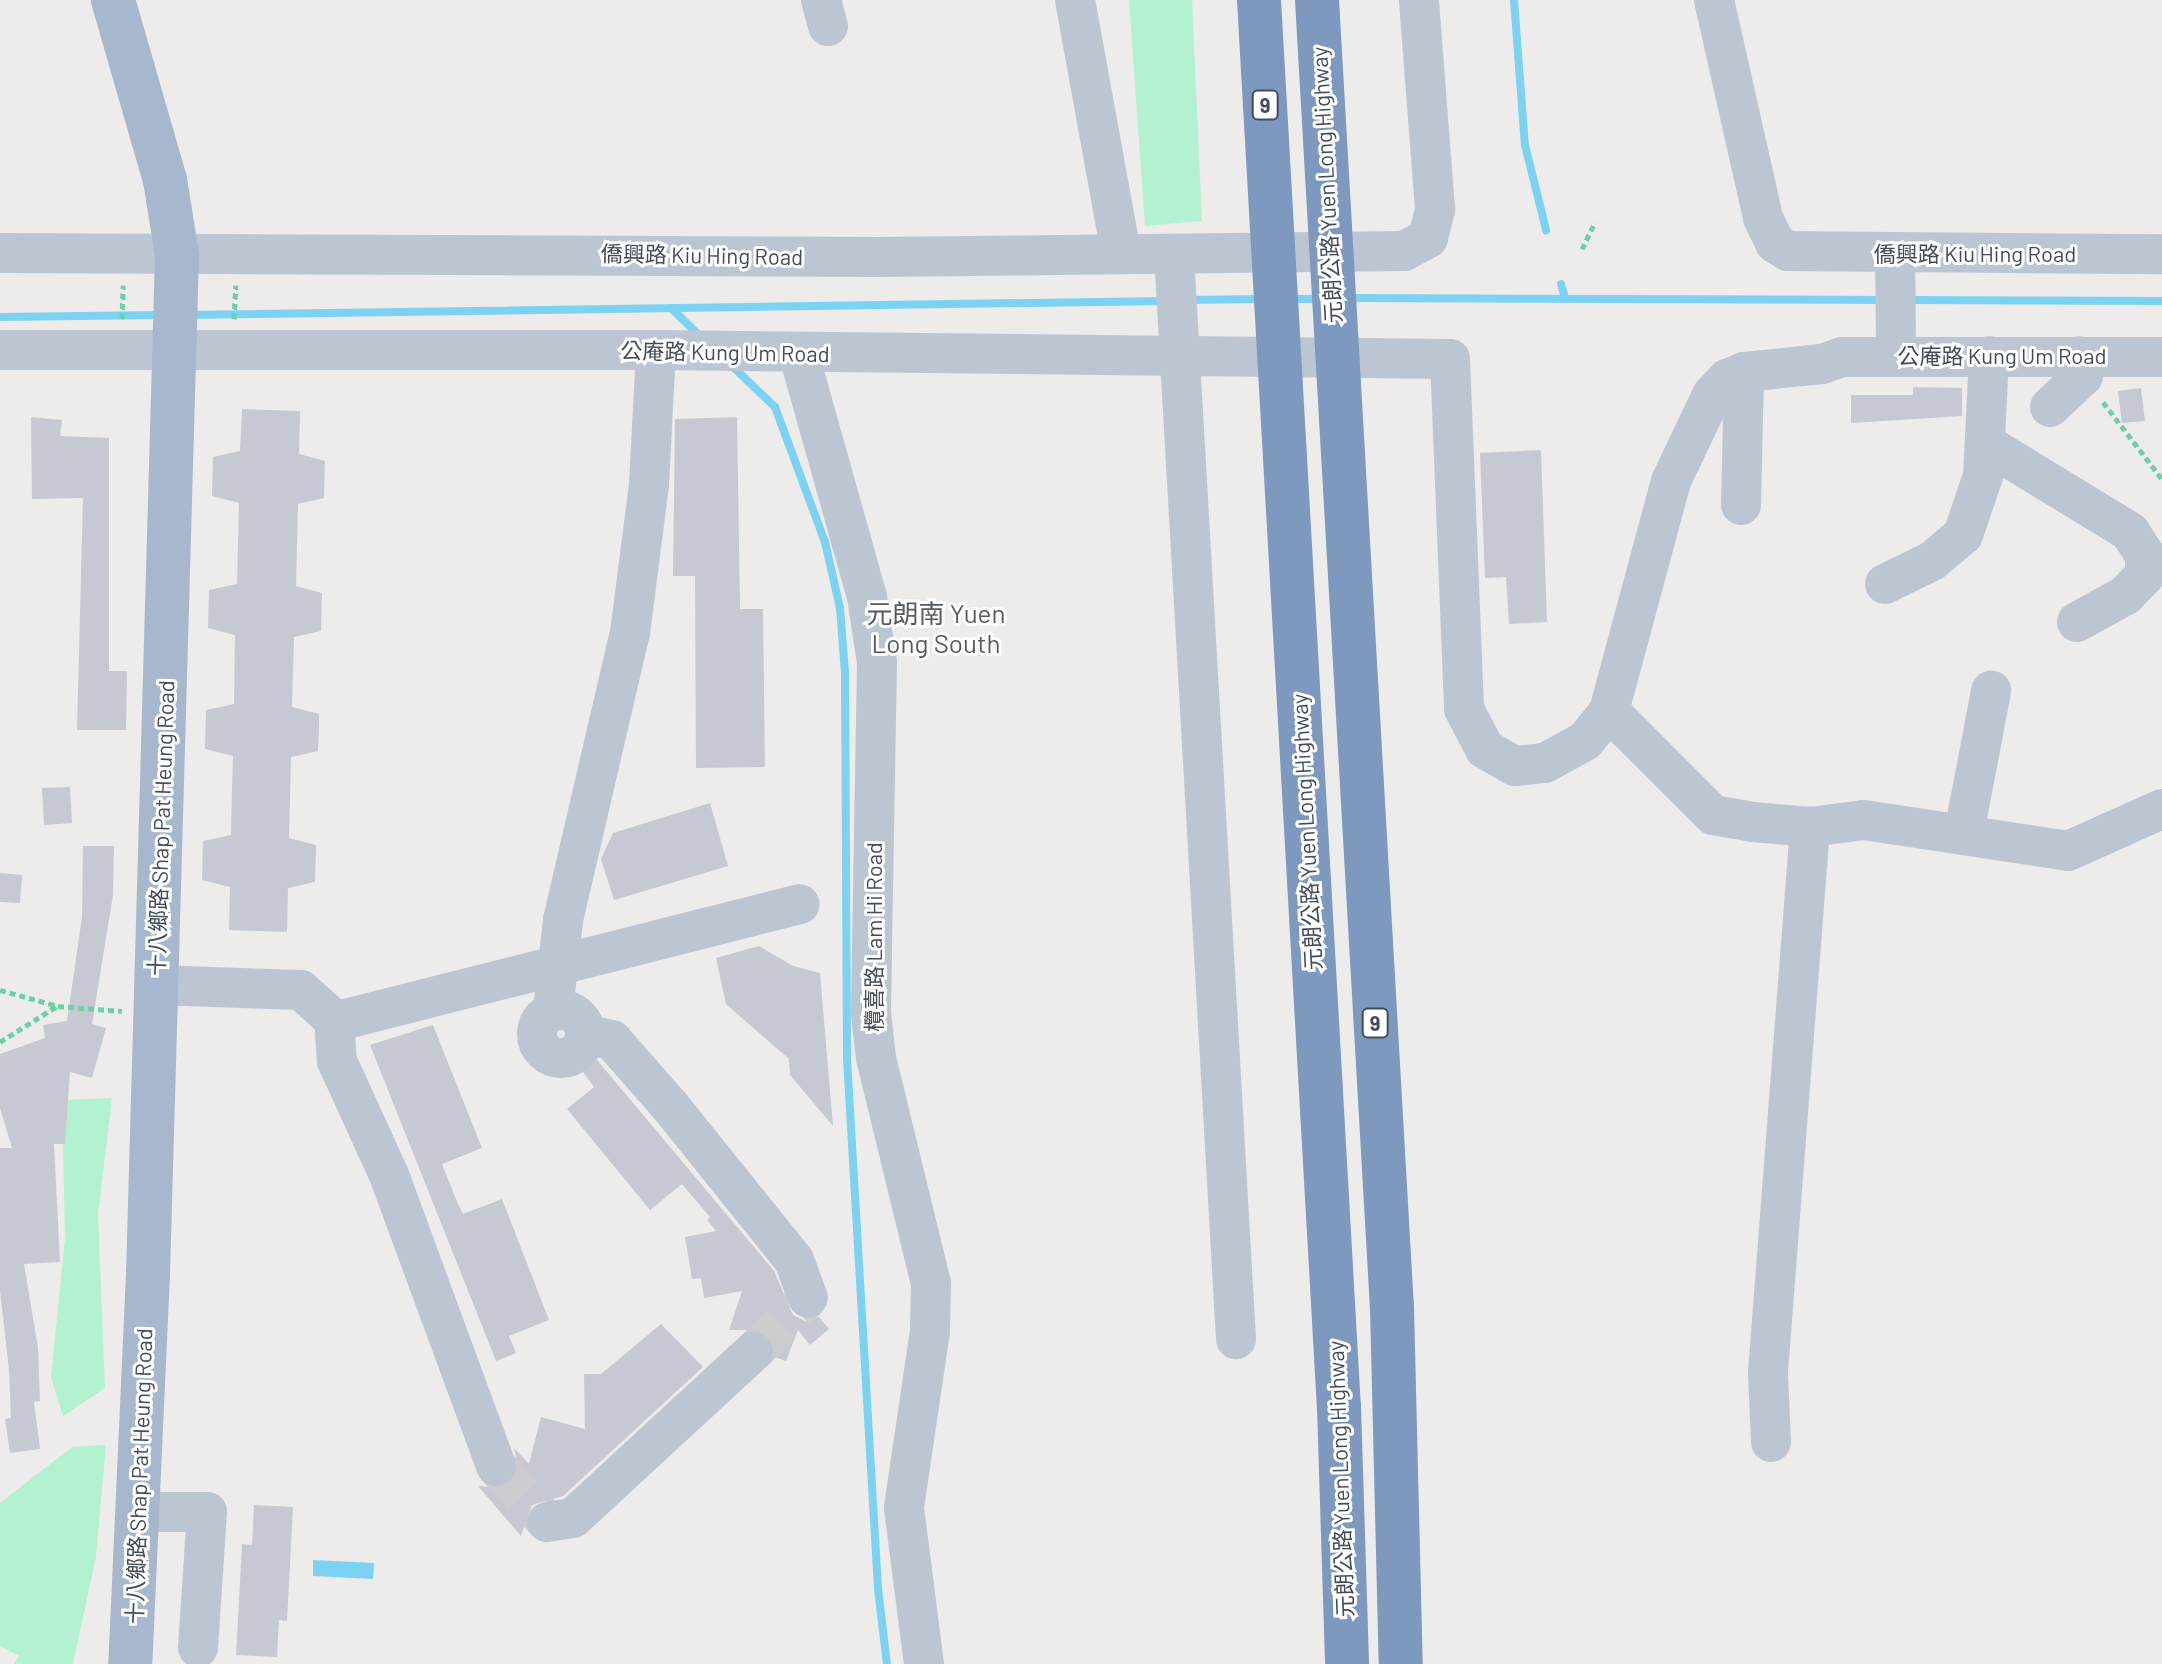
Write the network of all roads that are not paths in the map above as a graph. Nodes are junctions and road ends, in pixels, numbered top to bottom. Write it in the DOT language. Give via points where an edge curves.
graph roads {
  1 [pos="113,0"];
  2 [pos="1075,0"];
  3 [pos="1259,0"];
  4 [pos="1317,0"];
  5 [pos="1419,0"];
  6 [pos="1714,0"];
  7 [pos="0,253"];
  8 [pos="1895,253"];
  9 [pos="1121,254"];
  10 [pos="1174,254"];
  11 [pos="2162,254"];
  12 [pos="176,261"];
  13 [pos="175,340"];
  14 [pos="0,350"];
  15 [pos="668,350"];
  16 [pos="784,354"];
  17 [pos="1179,355"];
  18 [pos="1896,356"];
  19 [pos="1989,356"];
  20 [pos="2162,357"];
  21 [pos="2081,366"];
  22 [pos="1744,372"];
  23 [pos="2050,407"];
  24 [pos="1986,444"];
  25 [pos="1741,505"];
  26 [pos="1885,584"];
  27 [pos="2077,622"];
  28 [pos="1991,691"];
  29 [pos="1609,711"];
  30 [pos="2162,809"];
  31 [pos="1810,827"];
  32 [pos="1964,833"];
  33 [pos="800,904"];
  34 [pos="554,967"];
  35 [pos="144,999"];
  36 [pos="342,1020"];
  37 [pos="808,1298"];
  38 [pos="1236,1339"];
  39 [pos="753,1352"];
  40 [pos="1771,1442"];
  41 [pos="496,1466"];
  42 [pos="138,1512"];
  43 [pos="547,1522"];
  44 [pos="198,1648"];
  45 [pos="130,1664"];
  46 [pos="924,1664"];
  47 [pos="1347,1664"];
  48 [pos="1401,1664"];
  1 -- 12 [label="main road, 十八鄉路 Shap Pat Heung Road" via="165,180"];
  2 -- 9 [label="street"];
  3 -- 47 [label="highway, 元朗公路 Yuen Long Highway / 9" via="1335,1344"];
  4 -- 48 [label="highway, 元朗公路 Yuen Long Highway / 9" via="1392,1307"];
  5 -- 10 [label="street, 僑興路 Kiu Hing Road" via="1435,209 1428,238 1404,251"];
  6 -- 8 [label="street, 僑興路 Kiu Hing Road" via="1763,218 1775,243 1788,251"];
  7 -- 12 [label="street, 僑興路 Kiu Hing Road" via="122,263"];
  8 -- 11 [label="street, 僑興路 Kiu Hing Road"];
  8 -- 18 [label="street"];
  9 -- 10 [label="street, 僑興路 Kiu Hing Road"];
  9 -- 12 [label="street, 僑興路 Kiu Hing Road"];
  10 -- 17 [label="street"];
  12 -- 13 [label="main road, 十八鄉路 Shap Pat Heung Road"];
  13 -- 14 [label="street, 公庵路 Kung Um Road"];
  13 -- 15 [label="street, 公庵路 Kung Um Road"];
  13 -- 35 [label="main road, 十八鄉路 Shap Pat Heung Road"];
  15 -- 16 [label="street, 公庵路 Kung Um Road"];
  15 -- 34 [label="street" via="630,633"];
  16 -- 17 [label="street, 公庵路 Kung Um Road"];
  16 -- 46 [label="street, 欖喜路 Lam Hi Road" via="867,597 877,662 871,1013 876,1058 931,1283 930,1331 904,1508"];
  17 -- 29 [label="street, 公庵路 Kung Um Road" via="1450,359 1464,709 1485,749 1515,766 1545,763 1585,741"];
  17 -- 38 [label="street"];
  18 -- 19 [label="street, 公庵路 Kung Um Road"];
  18 -- 22 [label="street, 公庵路 Kung Um Road" via="1842,357"];
  19 -- 21 [label="street, 公庵路 Kung Um Road"];
  19 -- 24 [label="street"];
  20 -- 21 [label="street, 公庵路 Kung Um Road"];
  21 -- 23 [label="street"];
  22 -- 25 [label="street"];
  22 -- 29 [label="street" via="1712,395 1671,481"];
  24 -- 26 [label="street" via="1983,476 1963,535 1932,561"];
  24 -- 27 [label="street" via="2130,532 2145,555 2145,575 2126,595"];
  28 -- 32 [label="street"];
  29 -- 31 [label="street" via="1713,815"];
  30 -- 32 [label="street" via="2068,851"];
  31 -- 32 [label="street" via="1864,820"];
  31 -- 40 [label="street" via="1768,1372"];
  33 -- 34 [label="street"];
  34 -- 36 [label="street"];
  34 -- 37 [label="street" via="553,1011 537,1028 544,1052 566,1058 580,1049 585,1034 612,1040 794,1260"];
  35 -- 36 [label="street" via="301,990 331,1017"];
  35 -- 42 [label="main road, 十八鄉路 Shap Pat Heung Road"];
  36 -- 41 [label="street" via="335,1034 337,1061 389,1175"];
  39 -- 43 [label="street" via="573,1518"];
  42 -- 44 [label="street" via="207,1512"];
  42 -- 45 [label="main road, 十八鄉路 Shap Pat Heung Road"];
}
